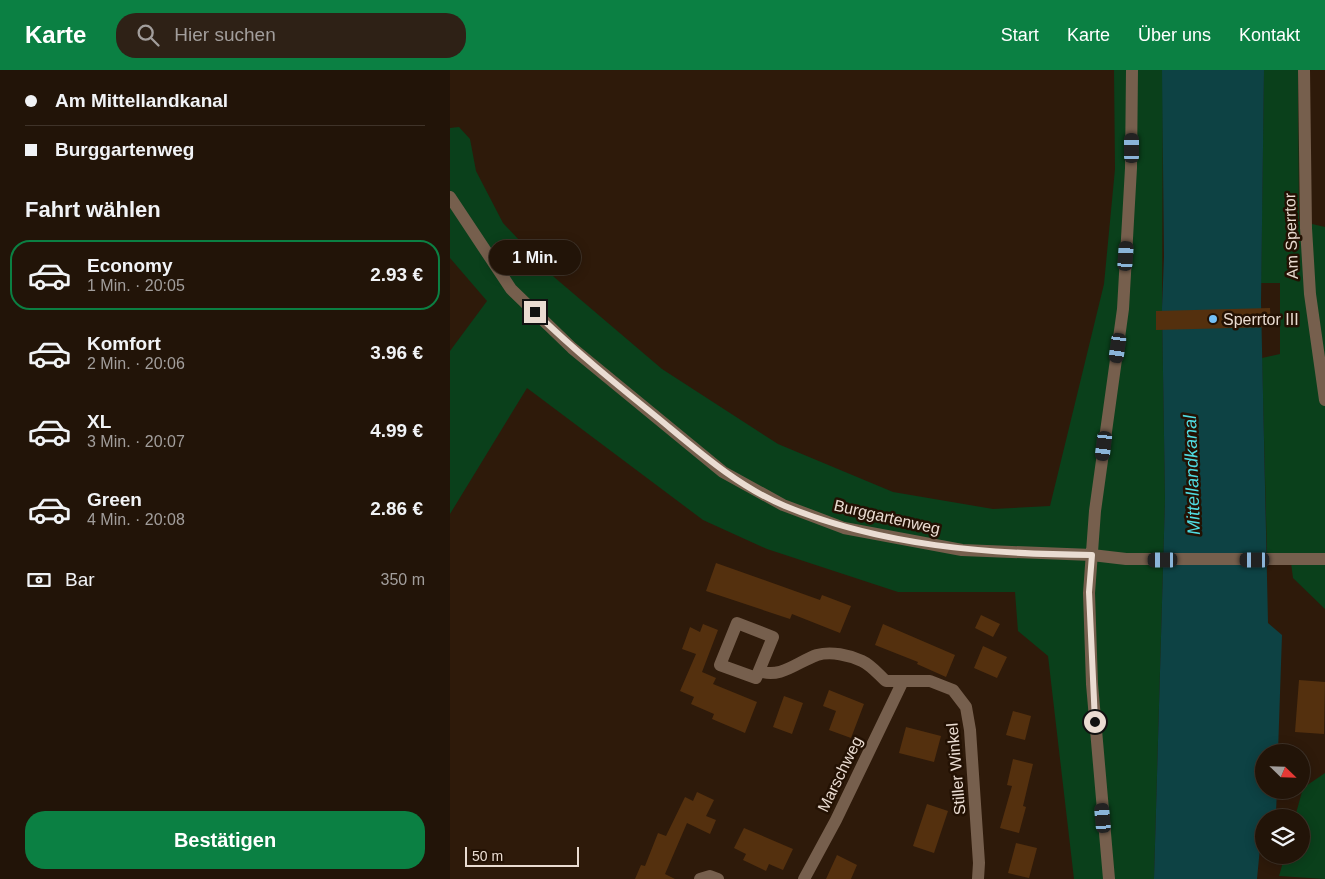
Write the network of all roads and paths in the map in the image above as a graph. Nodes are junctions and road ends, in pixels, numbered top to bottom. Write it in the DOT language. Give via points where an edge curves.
graph roads {
  1 [pos="1132,70"];
  2 [pos="1304,70"];
  3 [pos="450,197"];
  4 [pos="1325,400"];
  5 [pos="1092,555"];
  6 [pos="1325,559"];
  7 [pos="759,671"];
  8 [pos="902,683"];
  9 [pos="700,879"];
  10 [pos="718,879"];
  11 [pos="804,879"];
  12 [pos="978,879"];
  13 [pos="1108,879"];
  1 -- 5 [label="street" via="1131,168 1123,309 1095,511"];
  2 -- 4 [label="street, Am Sperrtor" via="1310,294"];
  3 -- 5 [label="street, Burggartenweg" via="511,288 572,348 723,472 783,505 844,528 962,550"];
  5 -- 6 [label="street, Burggartenweg" via="1126,559"];
  5 -- 13 [label="street" via="1089,592 1092,684"];
  7 -- 7 [label="street, Stiller Winkel" via="756,678 720,665 737,623 773,637"];
  7 -- 8 [label="street, Stiller Winkel" via="768,674 781,672 818,655 840,654 863,662 886,681"];
  8 -- 11 [label="street, Marschweg"];
  8 -- 12 [label="street, Stiller Winkel" via="930,681 953,690 966,707 979,854"];
  9 -- 10 [label="street" via="710,876"];
}
